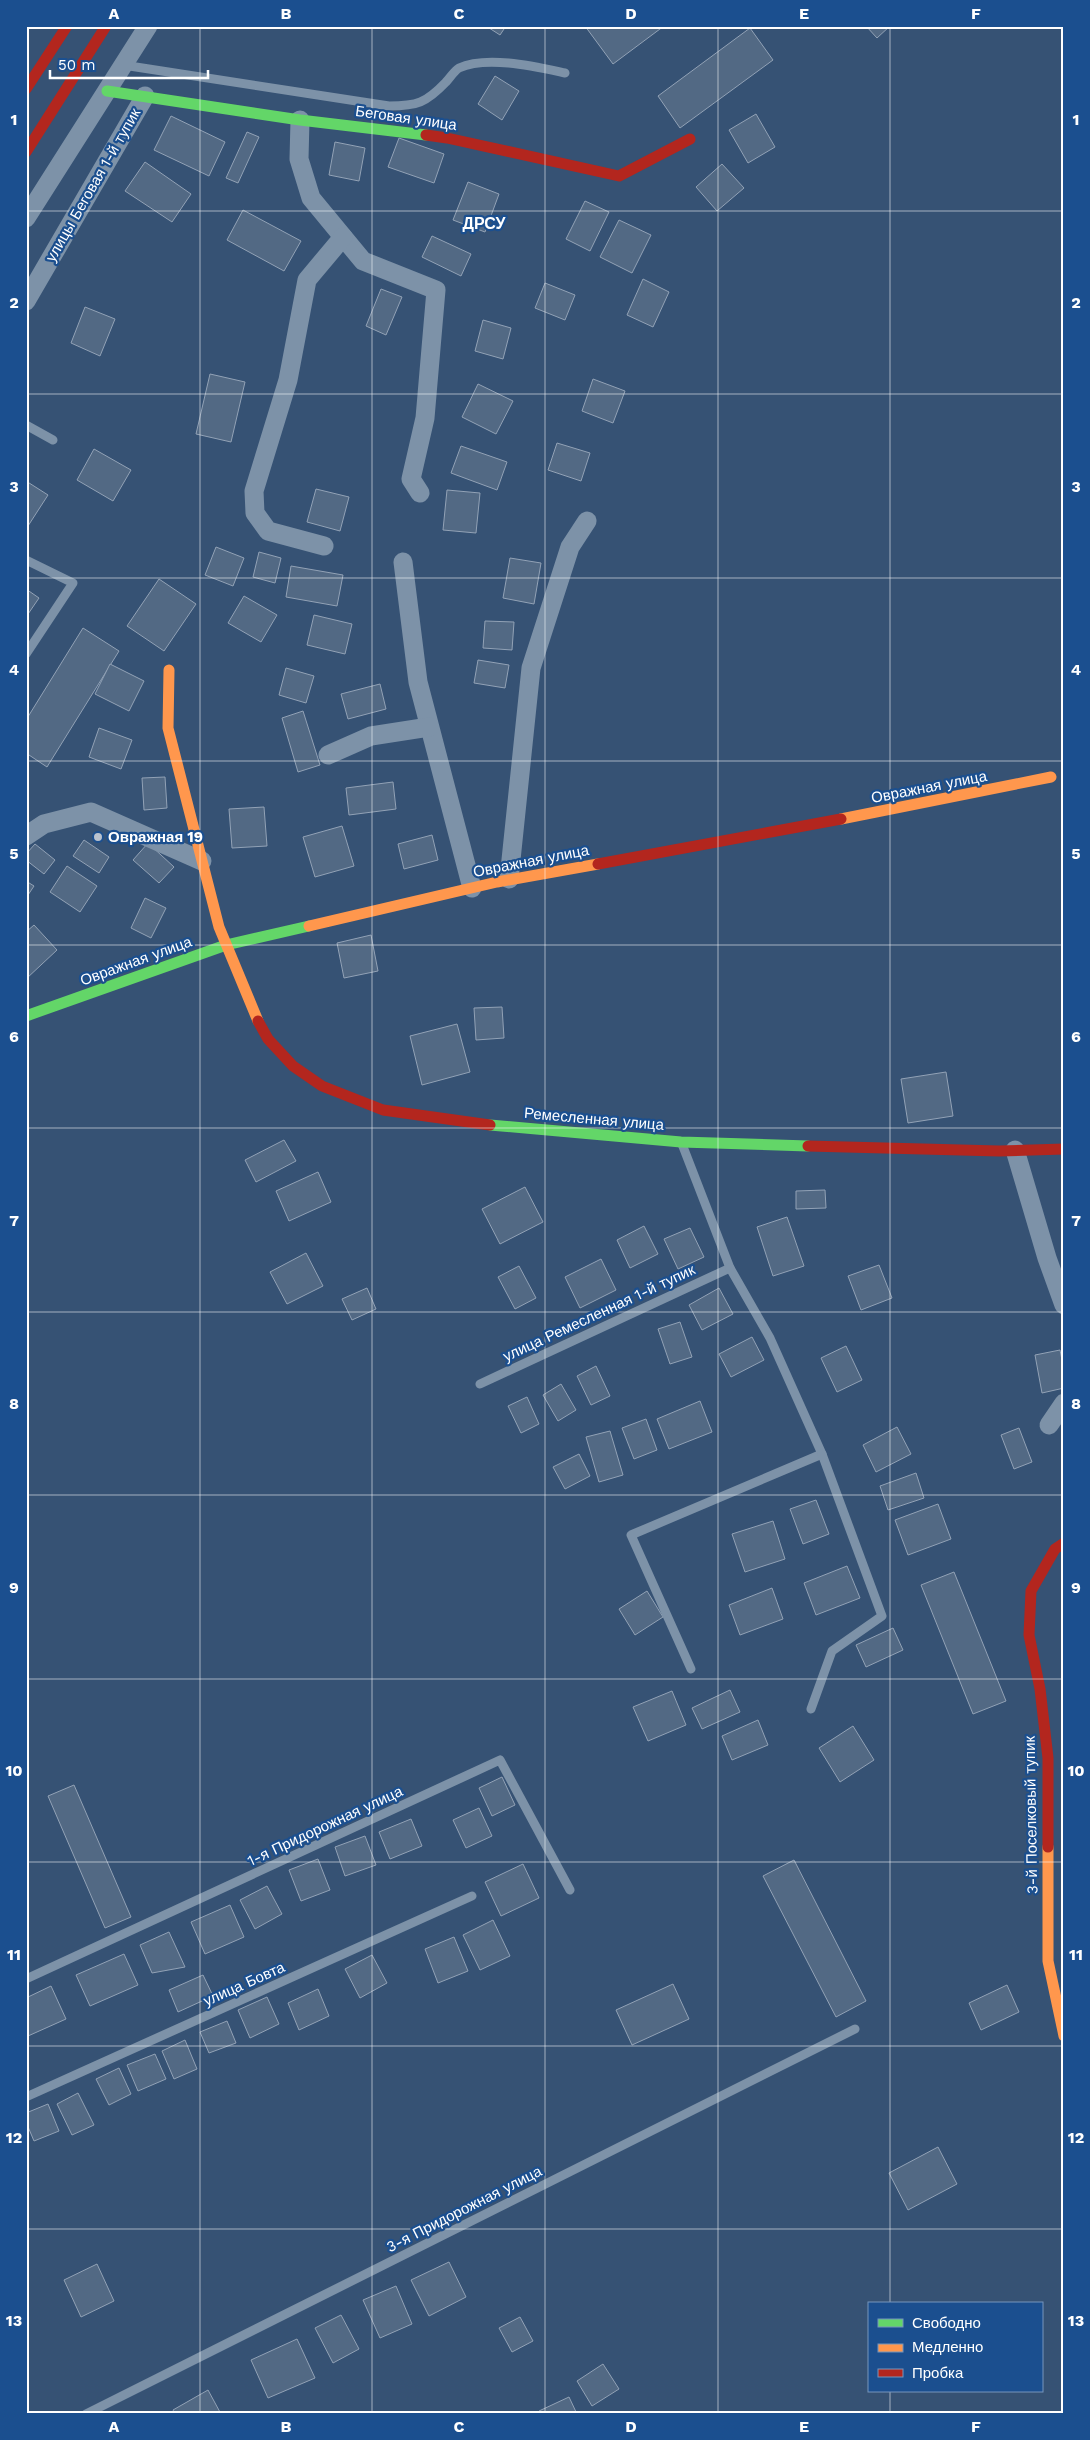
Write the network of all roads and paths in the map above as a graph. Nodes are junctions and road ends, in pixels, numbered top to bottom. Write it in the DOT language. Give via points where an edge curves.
graph roads {
  1 [pos="66,26"];
  2 [pos="106,26"];
  3 [pos="148,26"];
  4 [pos="123,65"];
  5 [pos="565,73"];
  6 [pos="26,89"];
  7 [pos="107,91"];
  8 [pos="145,96"];
  9 [pos="300,120"];
  10 [pos="690,140"];
  11 [pos="26,152"];
  12 [pos="26,218"];
  13 [pos="343,237"];
  14 [pos="26,301"];
  15 [pos="26,425"];
  16 [pos="53,440"];
  17 [pos="420,493"];
  18 [pos="588,521"];
  19 [pos="324,546"];
  20 [pos="26,560"];
  21 [pos="404,562"];
  22 [pos="26,654"];
  23 [pos="169,670"];
  24 [pos="430,727"];
  25 [pos="328,755"];
  26 [pos="1051,777"];
  27 [pos="26,836"];
  28 [pos="202,861"];
  29 [pos="509,880"];
  30 [pos="472,888"];
  31 [pos="226,944"];
  32 [pos="26,1016"];
  33 [pos="681,1142"];
  34 [pos="1064,1149"];
  35 [pos="1015,1150"];
  36 [pos="730,1268"];
  37 [pos="1064,1305"];
  38 [pos="480,1384"];
  39 [pos="1064,1403"];
  40 [pos="1049,1425"];
  41 [pos="822,1454"];
  42 [pos="1064,1543"];
  43 [pos="691,1669"];
  44 [pos="812,1708"];
  45 [pos="570,1890"];
  46 [pos="472,1896"];
  47 [pos="26,1979"];
  48 [pos="855,2029"];
  49 [pos="1064,2036"];
  50 [pos="26,2097"];
  51 [pos="86,2414"];
  1 -- 6 [label="main road"];
  2 -- 11 [label="main road"];
  3 -- 4 [label="street"];
  4 -- 5 [label="lane" via="389,106 410,106 429,99 458,68 478,64 519,62"];
  4 -- 7 [label="street"];
  7 -- 8 [label="main road, Беговая улица"];
  7 -- 12 [label="street"];
  8 -- 9 [label="main road, Беговая улица"];
  8 -- 14 [label="street, улицы Беговая 1-й тупик"];
  9 -- 10 [label="main road, Беговая улица" via="447,138 619,176"];
  9 -- 13 [label="street" via="299,159 311,198"];
  13 -- 17 [label="street" via="362,262 436,290 425,418 411,479"];
  13 -- 19 [label="street" via="307,280 288,380 254,491 255,513 268,531"];
  15 -- 16 [label="lane"];
  18 -- 29 [label="street" via="570,547 531,668"];
  20 -- 22 [label="lane" via="73,583"];
  21 -- 24 [label="street" via="418,682"];
  23 -- 28 [label="main road, Ремесленная улица" via="168,728"];
  24 -- 25 [label="street" via="371,736"];
  24 -- 30 [label="street"];
  26 -- 29 [label="main road, Овражная улица" via="923,804"];
  27 -- 28 [label="street" via="44,824 91,812"];
  28 -- 31 [label="main road, Ремесленная улица"];
  29 -- 30 [label="main road, Овражная улица"];
  30 -- 31 [label="main road, Овражная улица"];
  31 -- 32 [label="main road, Овражная улица"];
  31 -- 33 [label="main road, Ремесленная улица" via="251,1009 268,1038 293,1066 322,1086 354,1100 382,1110 424,1117"];
  33 -- 35 [label="main road, Ремесленная улица"];
  33 -- 36 [label="lane"];
  34 -- 35 [label="main road, Ремесленная улица"];
  35 -- 37 [label="street"];
  36 -- 38 [label="lane, улица Ремесленная 1-й тупик"];
  36 -- 41 [label="lane" via="770,1338"];
  39 -- 40 [label="street"];
  41 -- 43 [label="lane" via="631,1535"];
  41 -- 44 [label="lane" via="882,1616 832,1651"];
  42 -- 49 [label="main road, 3-й Поселковый тупик" via="1055,1548 1031,1591 1029,1634 1040,1689 1048,1758 1048,1961"];
  45 -- 47 [label="lane, 1-я Придорожная улица" via="500,1760"];
  46 -- 50 [label="lane, улица Бовта"];
  48 -- 51 [label="lane, 3-я Придорожная улица"];
}
